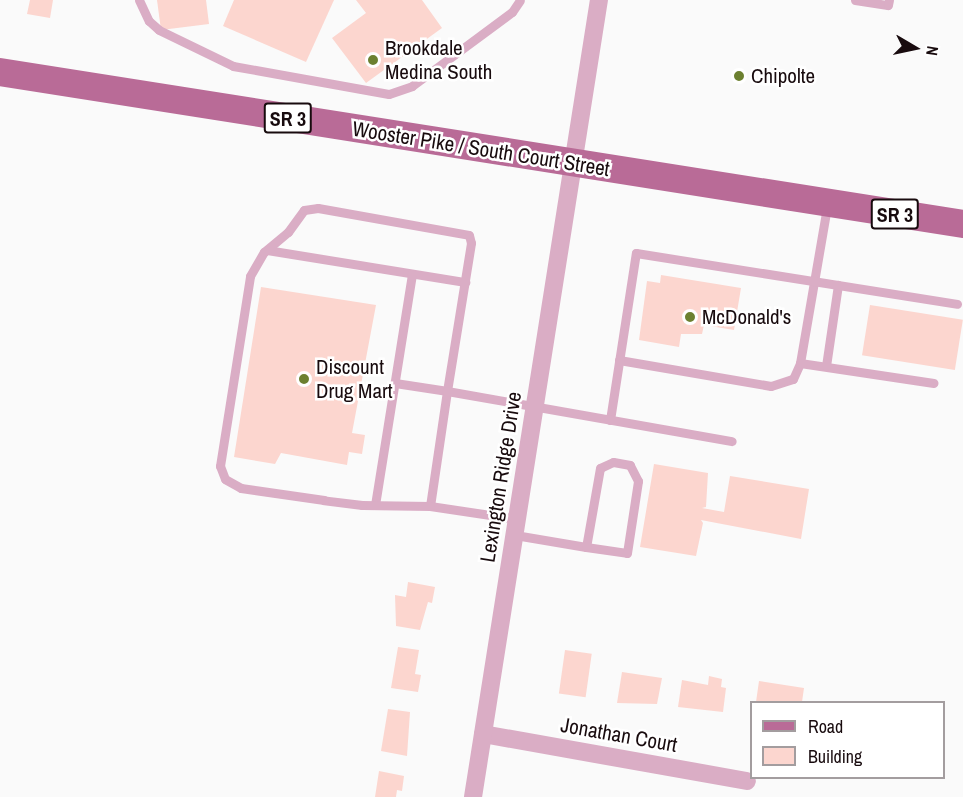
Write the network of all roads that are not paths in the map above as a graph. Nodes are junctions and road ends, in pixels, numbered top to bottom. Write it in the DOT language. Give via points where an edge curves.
graph roads {
  1 [pos="139,0"];
  2 [pos="520,0"];
  3 [pos="599,0"];
  4 [pos="855,0"];
  5 [pos="889,0"];
  6 [pos="0,72"];
  7 [pos="575,165"];
  8 [pos="828,205"];
  9 [pos="963,224"];
  10 [pos="267,250"];
  11 [pos="412,274"];
  12 [pos="812,281"];
  13 [pos="465,282"];
  14 [pos="838,285"];
  15 [pos="957,304"];
  16 [pos="619,360"];
  17 [pos="800,363"];
  18 [pos="826,366"];
  19 [pos="395,383"];
  20 [pos="934,383"];
  21 [pos="447,392"];
  22 [pos="536,406"];
  23 [pos="610,420"];
  24 [pos="732,441"];
  25 [pos="375,505"];
  26 [pos="430,506"];
  27 [pos="516,527"];
  28 [pos="586,547"];
  29 [pos="483,734"];
  30 [pos="747,781"];
  31 [pos="473,797"];
  1 -- 2 [label="lane" via="149,21 159,30 233,66 389,94 412,86 512,12"];
  3 -- 7 [label="street, Lexington Ridge Drive"];
  4 -- 5 [label="lane" via="888,5"];
  6 -- 7 [label="main road, Wooster Pike / South Court Street / SR 3"];
  7 -- 8 [label="main road, Wooster Pike / South Court Street / SR 3"];
  7 -- 22 [label="street, Lexington Ridge Drive"];
  8 -- 9 [label="main road, Wooster Pike / South Court Street / SR 3"];
  8 -- 12 [label="lane"];
  10 -- 11 [label="lane"];
  10 -- 13 [label="lane" via="288,232 304,210 318,208 465,233 471,243"];
  10 -- 25 [label="lane" via="250,276 222,474 241,488"];
  11 -- 13 [label="lane"];
  11 -- 19 [label="lane"];
  12 -- 14 [label="lane"];
  12 -- 16 [label="lane" via="636,253"];
  12 -- 17 [label="lane"];
  13 -- 21 [label="lane"];
  14 -- 15 [label="lane"];
  14 -- 18 [label="lane"];
  16 -- 17 [label="lane" via="771,386 793,380"];
  16 -- 23 [label="lane"];
  17 -- 18 [label="lane"];
  18 -- 20 [label="lane"];
  19 -- 21 [label="lane"];
  19 -- 25 [label="lane"];
  21 -- 22 [label="lane"];
  21 -- 26 [label="lane"];
  22 -- 23 [label="lane"];
  22 -- 27 [label="street, Lexington Ridge Drive"];
  23 -- 24 [label="lane"];
  25 -- 26 [label="lane"];
  26 -- 27 [label="lane"];
  27 -- 28 [label="lane"];
  27 -- 29 [label="street, Lexington Ridge Drive"];
  28 -- 28 [label="lane" via="627,553 638,481 630,465 613,462 600,468"];
  29 -- 30 [label="street, Jonathan Court"];
  29 -- 31 [label="street, Lexington Ridge Drive"];
}
